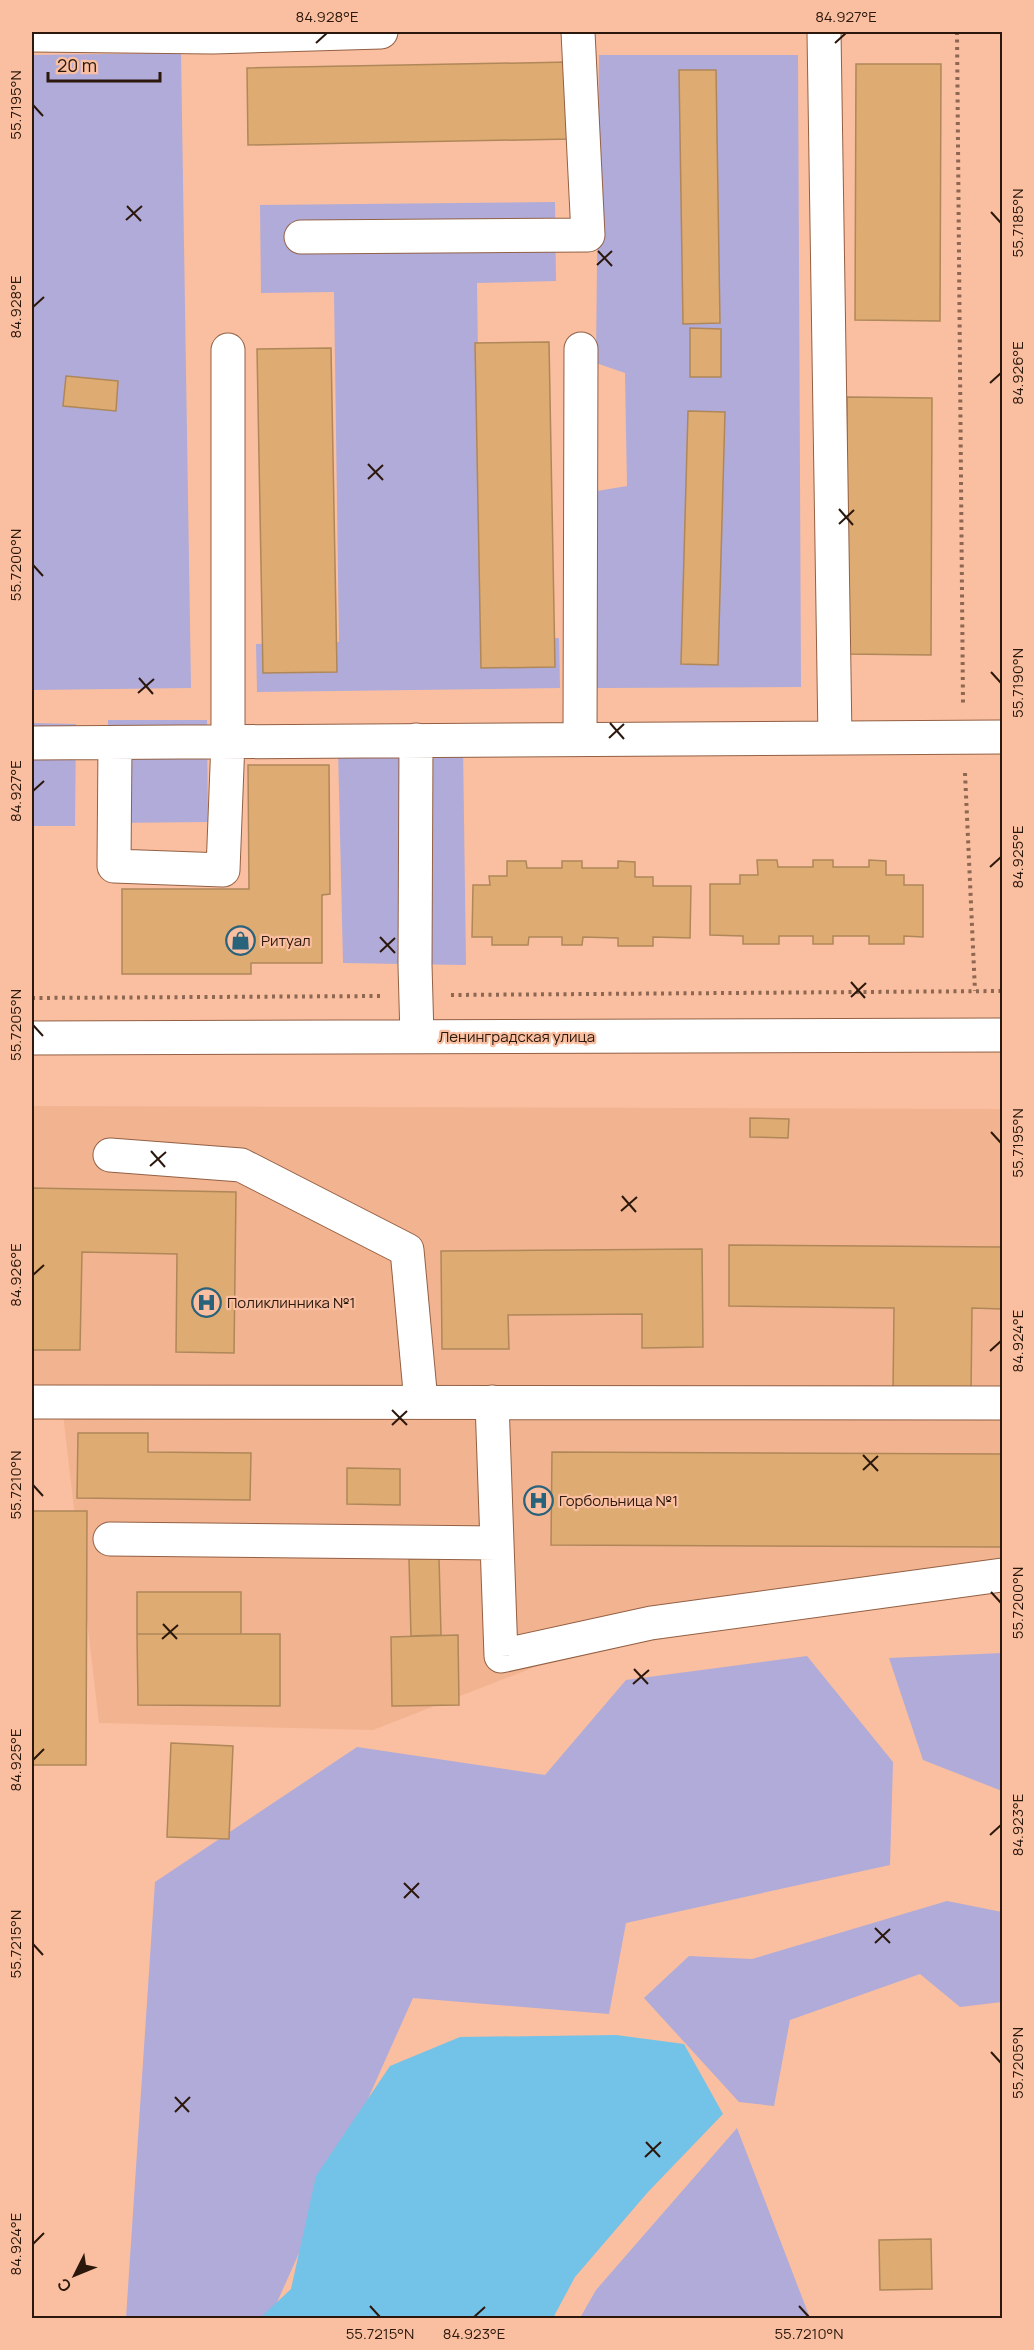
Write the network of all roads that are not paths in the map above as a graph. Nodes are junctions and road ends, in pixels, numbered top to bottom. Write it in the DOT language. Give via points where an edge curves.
graph roads {
  1 [pos="381,32"];
  2 [pos="578,32"];
  3 [pos="824,32"];
  4 [pos="213,34"];
  5 [pos="32,35"];
  6 [pos="301,237"];
  7 [pos="581,349"];
  8 [pos="228,350"];
  9 [pos="1002,737"];
  10 [pos="835,738"];
  11 [pos="580,739"];
  12 [pos="416,740"];
  13 [pos="228,741"];
  14 [pos="32,743"];
  15 [pos="115,743"];
  16 [pos="1002,1035"];
  17 [pos="417,1037"];
  18 [pos="32,1038"];
  19 [pos="110,1155"];
  20 [pos="32,1402"];
  21 [pos="421,1402"];
  22 [pos="492,1402"];
  23 [pos="1002,1403"];
  24 [pos="110,1539"];
  25 [pos="497,1543"];
  26 [pos="1002,1575"];
  1 -- 4 [label="street"];
  2 -- 6 [label="street" via="588,235"];
  3 -- 10 [label="street"];
  4 -- 5 [label="street"];
  7 -- 11 [label="street"];
  8 -- 13 [label="street"];
  9 -- 10 [label="street"];
  10 -- 11 [label="street"];
  11 -- 12 [label="street"];
  12 -- 13 [label="street"];
  12 -- 17 [label="street"];
  13 -- 15 [label="street"];
  13 -- 15 [label="street" via="223,870 114,867"];
  14 -- 15 [label="street"];
  16 -- 17 [label="street, Ленинградская улица"];
  17 -- 18 [label="street, Ленинградская улица"];
  19 -- 21 [label="street" via="241,1165 407,1250"];
  20 -- 21 [label="street"];
  21 -- 22 [label="street"];
  22 -- 23 [label="street"];
  22 -- 25 [label="street"];
  24 -- 25 [label="street"];
  25 -- 26 [label="street" via="501,1656 651,1623"];
}
